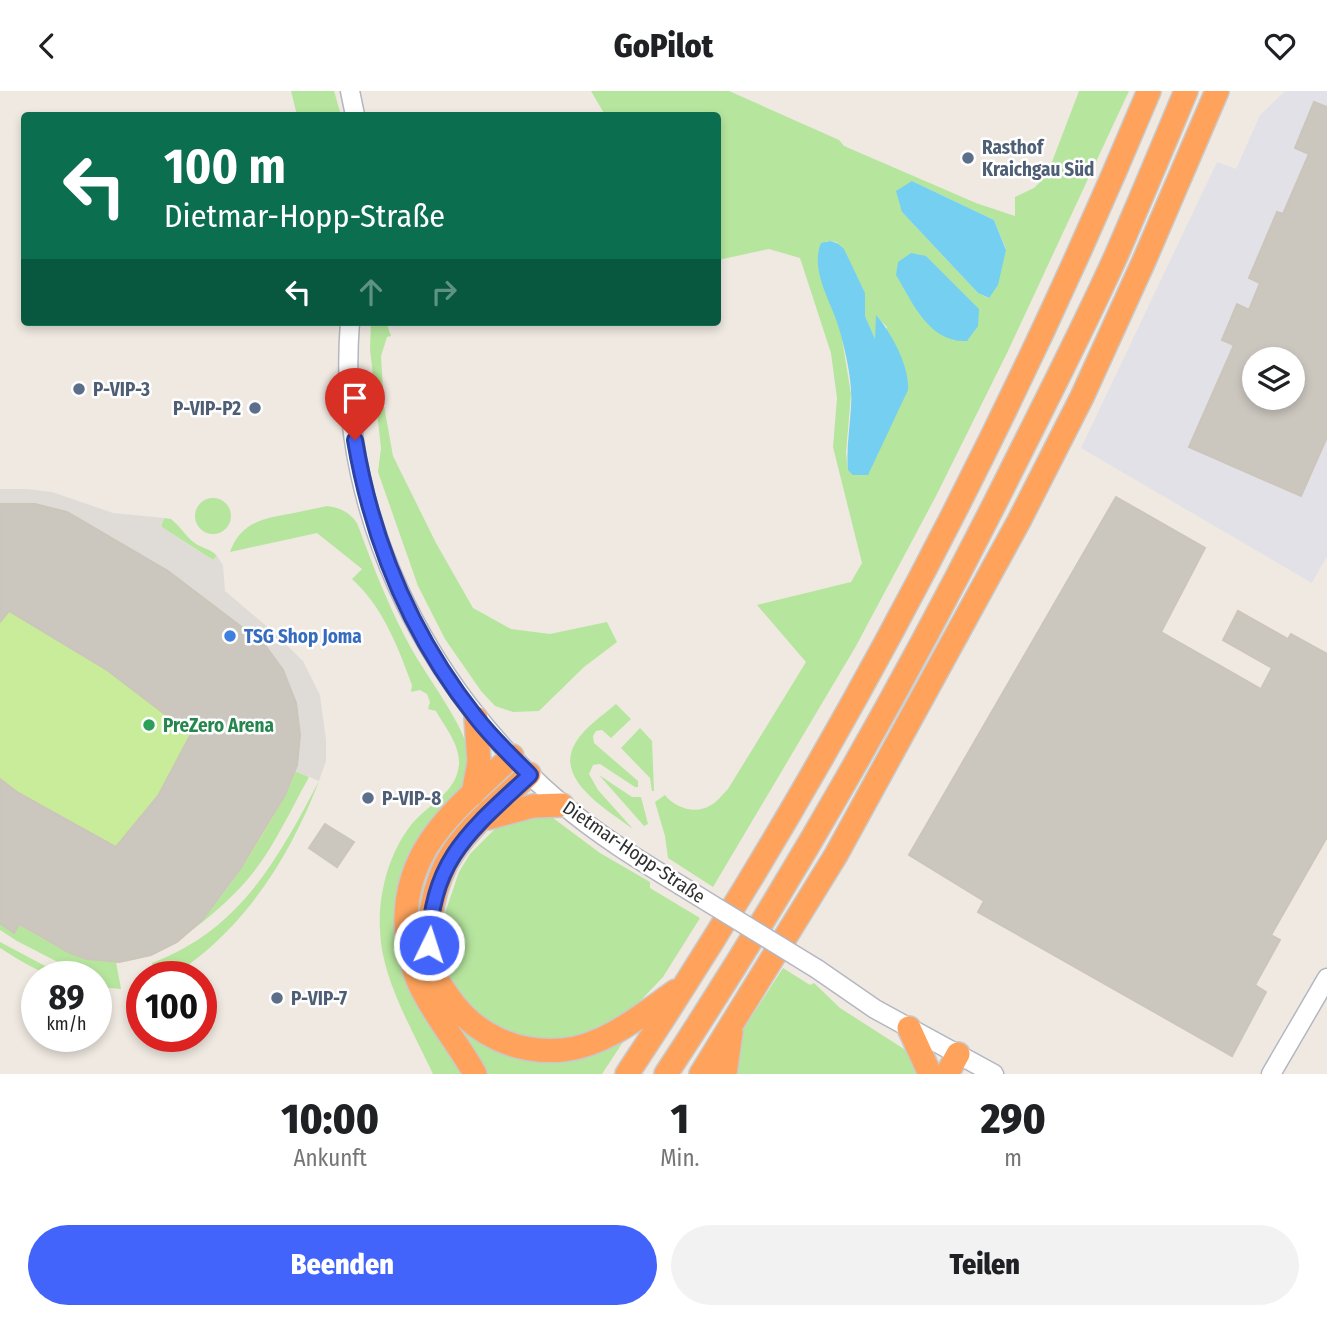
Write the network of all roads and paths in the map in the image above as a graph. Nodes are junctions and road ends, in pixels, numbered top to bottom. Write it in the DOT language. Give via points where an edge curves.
graph roads {
  1 [pos="350,91"];
  2 [pos="1149,91"];
  3 [pos="1186,91"];
  4 [pos="1217,91"];
  5 [pos="1231,91"];
  6 [pos="354,112"];
  7 [pos="1143,261"];
  8 [pos="350,326"];
  9 [pos="476,717"];
  10 [pos="512,757"];
  11 [pos="530,775"];
  12 [pos="473,794"];
  13 [pos="562,805"];
  14 [pos="482,820"];
  15 [pos="1327,978"];
  16 [pos="687,983"];
  17 [pos="732,1026"];
  18 [pos="909,1028"];
  19 [pos="961,1066"];
  20 [pos="475,1074"];
  21 [pos="627,1074"];
  22 [pos="666,1074"];
  23 [pos="701,1074"];
  24 [pos="726,1074"];
  25 [pos="930,1074"];
  26 [pos="994,1074"];
  27 [pos="1271,1074"];
  1 -- 6 [label="street"];
  2 -- 16 [label="highway" via="1066,282 922,574 805,786"];
  3 -- 22 [label="highway" via="1074,344 950,592 746,951"];
  4 -- 7 [label="highway"];
  5 -- 7 [label="highway" via="1183,197"];
  7 -- 17 [label="highway" via="1082,397 951,648 836,855"];
  8 -- 9 [label="street, Dietmar-Hopp-Straße" via="352,420 362,480 381,547 436,661"];
  9 -- 10 [label="street, Dietmar-Hopp-Straße"];
  9 -- 12 [label="highway" via="479,762"];
  10 -- 11 [label="street, Dietmar-Hopp-Straße"];
  10 -- 12 [label="highway"];
  11 -- 13 [label="street, Dietmar-Hopp-Straße"];
  11 -- 14 [label="highway"];
  12 -- 20 [label="highway" via="425,846 413,871 407,926 408,953 419,983"];
  13 -- 14 [label="highway" via="533,806"];
  13 -- 18 [label="street, Dietmar-Hopp-Straße, bridge" via="630,854"];
  14 -- 16 [label="highway" via="447,864 430,916 435,976 472,1024 522,1048 566,1050 611,1034"];
  15 -- 27 [label="street"];
  16 -- 21 [label="highway"];
  17 -- 23 [label="highway"];
  17 -- 24 [label="highway"];
  18 -- 19 [label="street, Dietmar-Hopp-Straße"];
  18 -- 25 [label="highway"];
  19 -- 26 [label="street, Dietmar-Hopp-Straße"];
}
